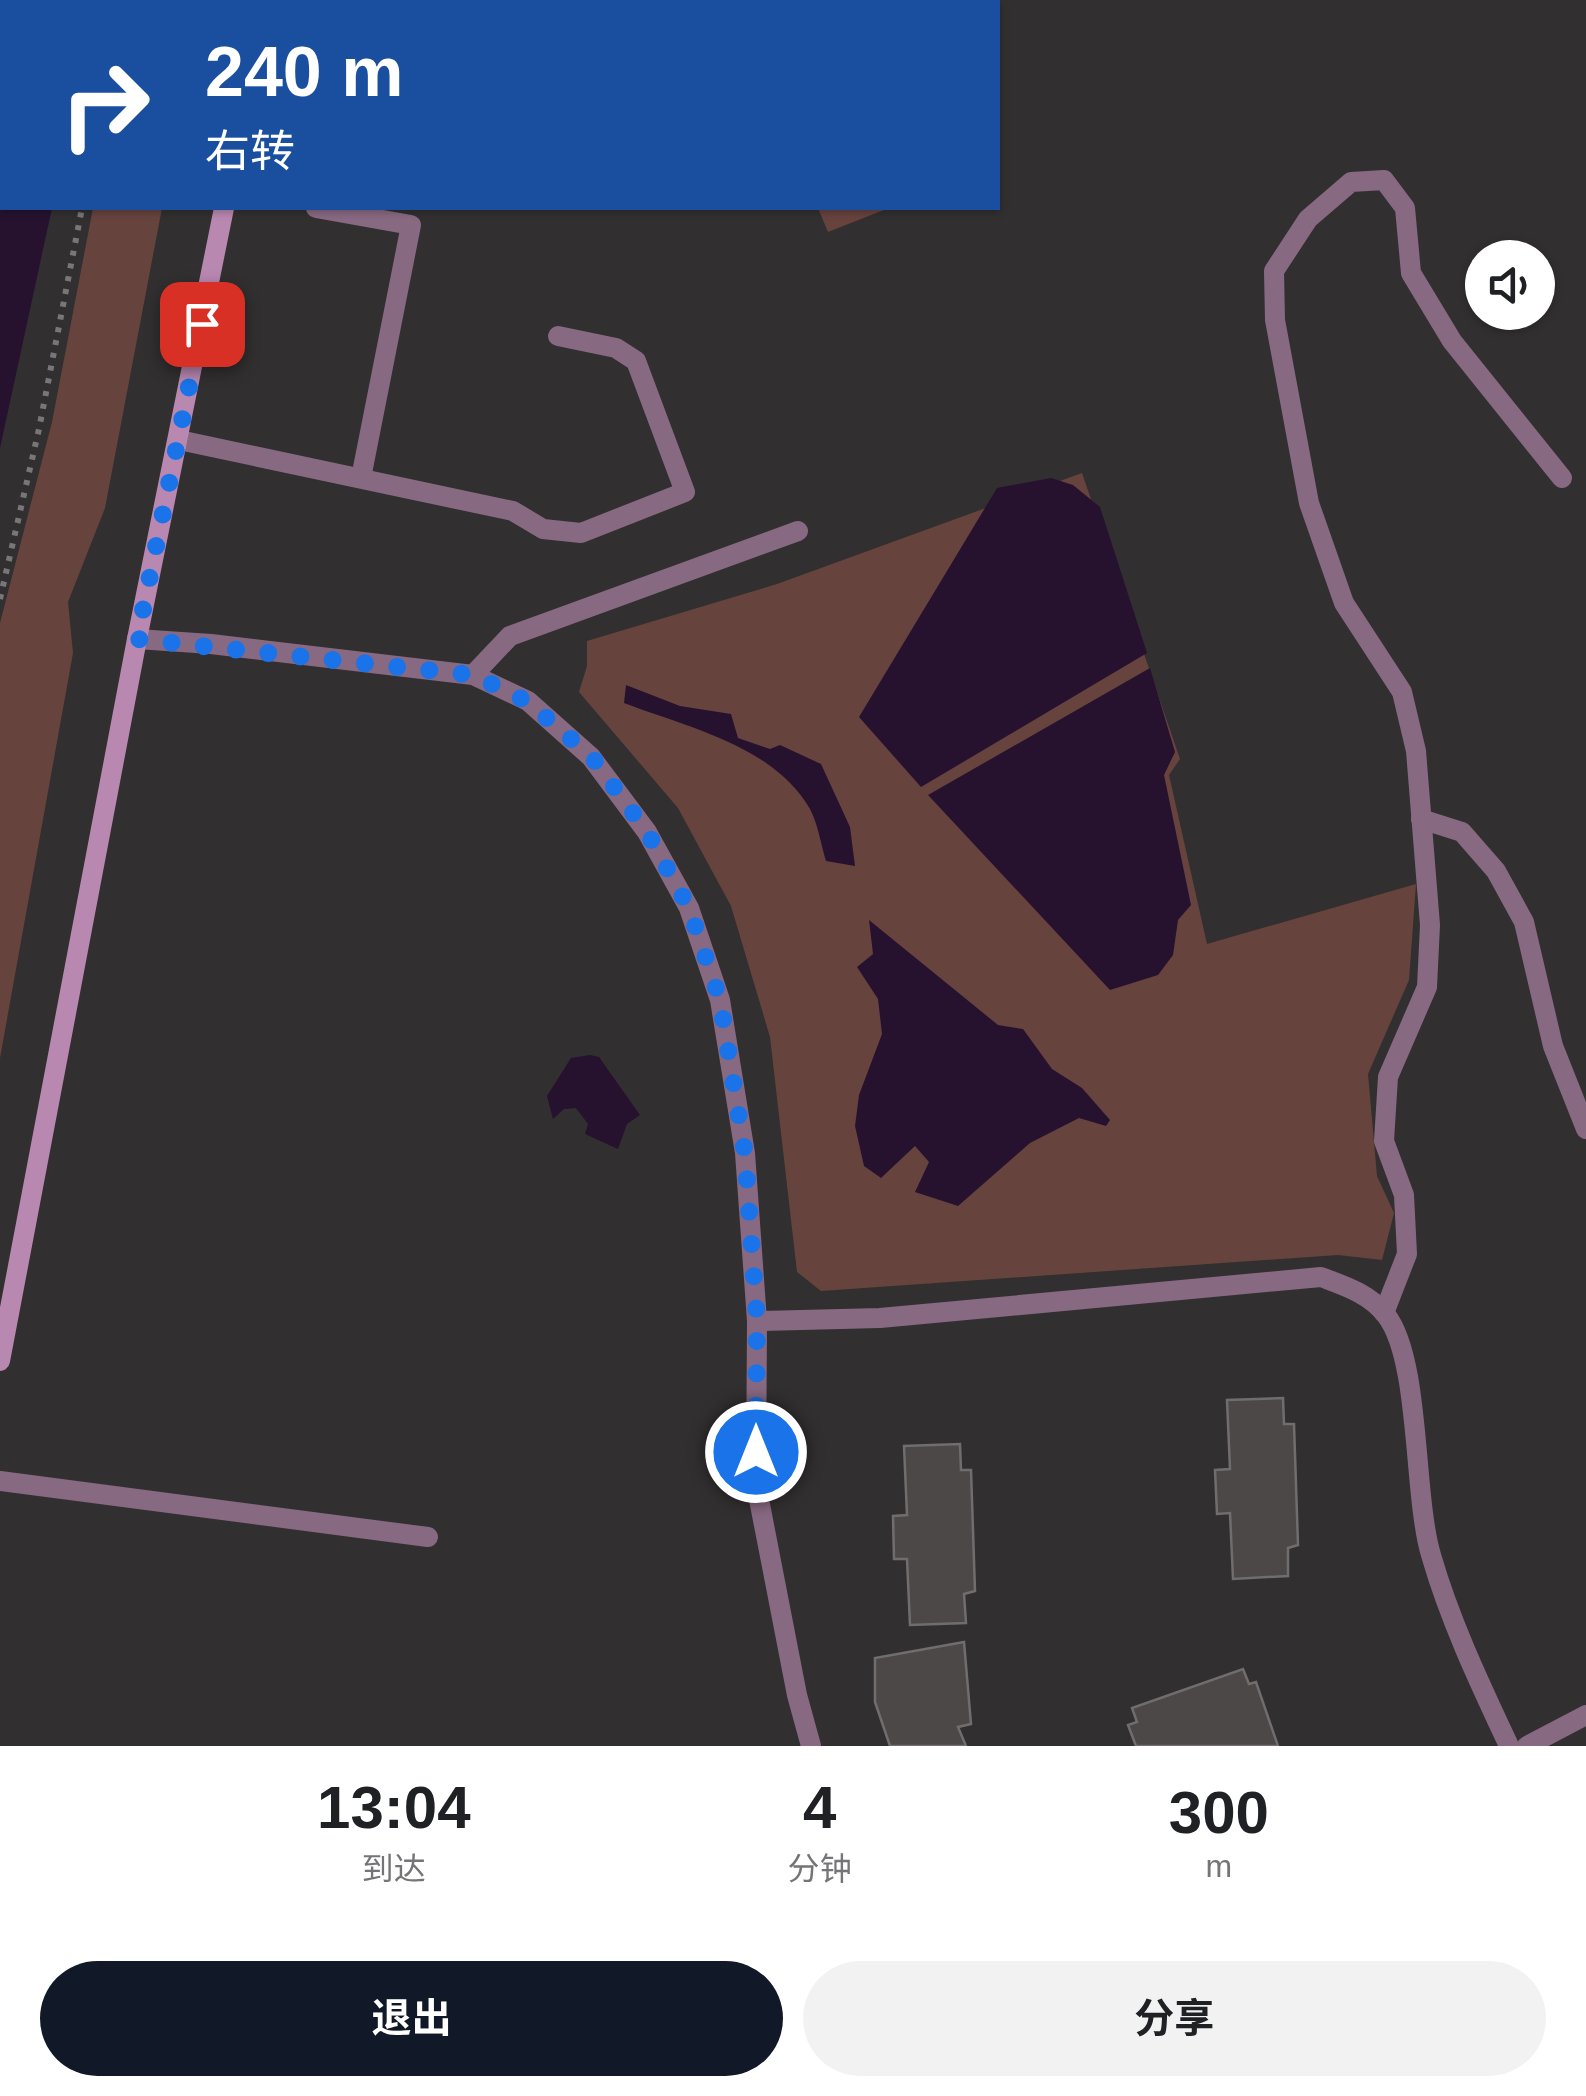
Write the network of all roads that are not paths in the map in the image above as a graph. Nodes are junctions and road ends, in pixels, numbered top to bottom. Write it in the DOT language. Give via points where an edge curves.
graph roads {
  1 [pos="224,210"];
  2 [pos="327,210"];
  3 [pos="558,336"];
  4 [pos="179,440"];
  5 [pos="361,478"];
  6 [pos="1562,478"];
  7 [pos="798,531"];
  8 [pos="137,639"];
  9 [pos="474,675"];
  10 [pos="1422,818"];
  11 [pos="1586,1129"];
  12 [pos="1384,1314"];
  13 [pos="757,1320"];
  14 [pos="0,1361"];
  15 [pos="0,1481"];
  16 [pos="428,1537"];
  17 [pos="1586,1715"];
  18 [pos="811,1746"];
  19 [pos="1509,1746"];
  20 [pos="1526,1746"];
  1 -- 4 [label="main road"];
  2 -- 5 [label="street" via="410,225"];
  3 -- 5 [label="street" via="616,348 636,362 686,492 582,533 543,529 513,511"];
  4 -- 5 [label="street"];
  4 -- 8 [label="main road"];
  6 -- 10 [label="street" via="1452,341 1412,273 1405,208 1384,180 1351,182 1308,219 1274,271 1275,320 1310,503 1344,602 1402,692"];
  7 -- 9 [label="street" via="510,636"];
  8 -- 9 [label="street"];
  8 -- 14 [label="main road"];
  9 -- 13 [label="street" via="528,702 592,757 647,832 689,908 720,1000 739,1115"];
  10 -- 11 [label="street" via="1462,832 1496,871 1524,922 1553,1046"];
  10 -- 12 [label="street" via="1428,987 1388,1077 1384,1141 1404,1195 1407,1254"];
  12 -- 13 [label="street" via="1362,1294 1321,1276 880,1318"];
  12 -- 19 [label="street" via="1403,1355 1430,1552"];
  13 -- 18 [label="street" via="756,1484"];
  15 -- 16 [label="street"];
  17 -- 20 [label="street"];
}
